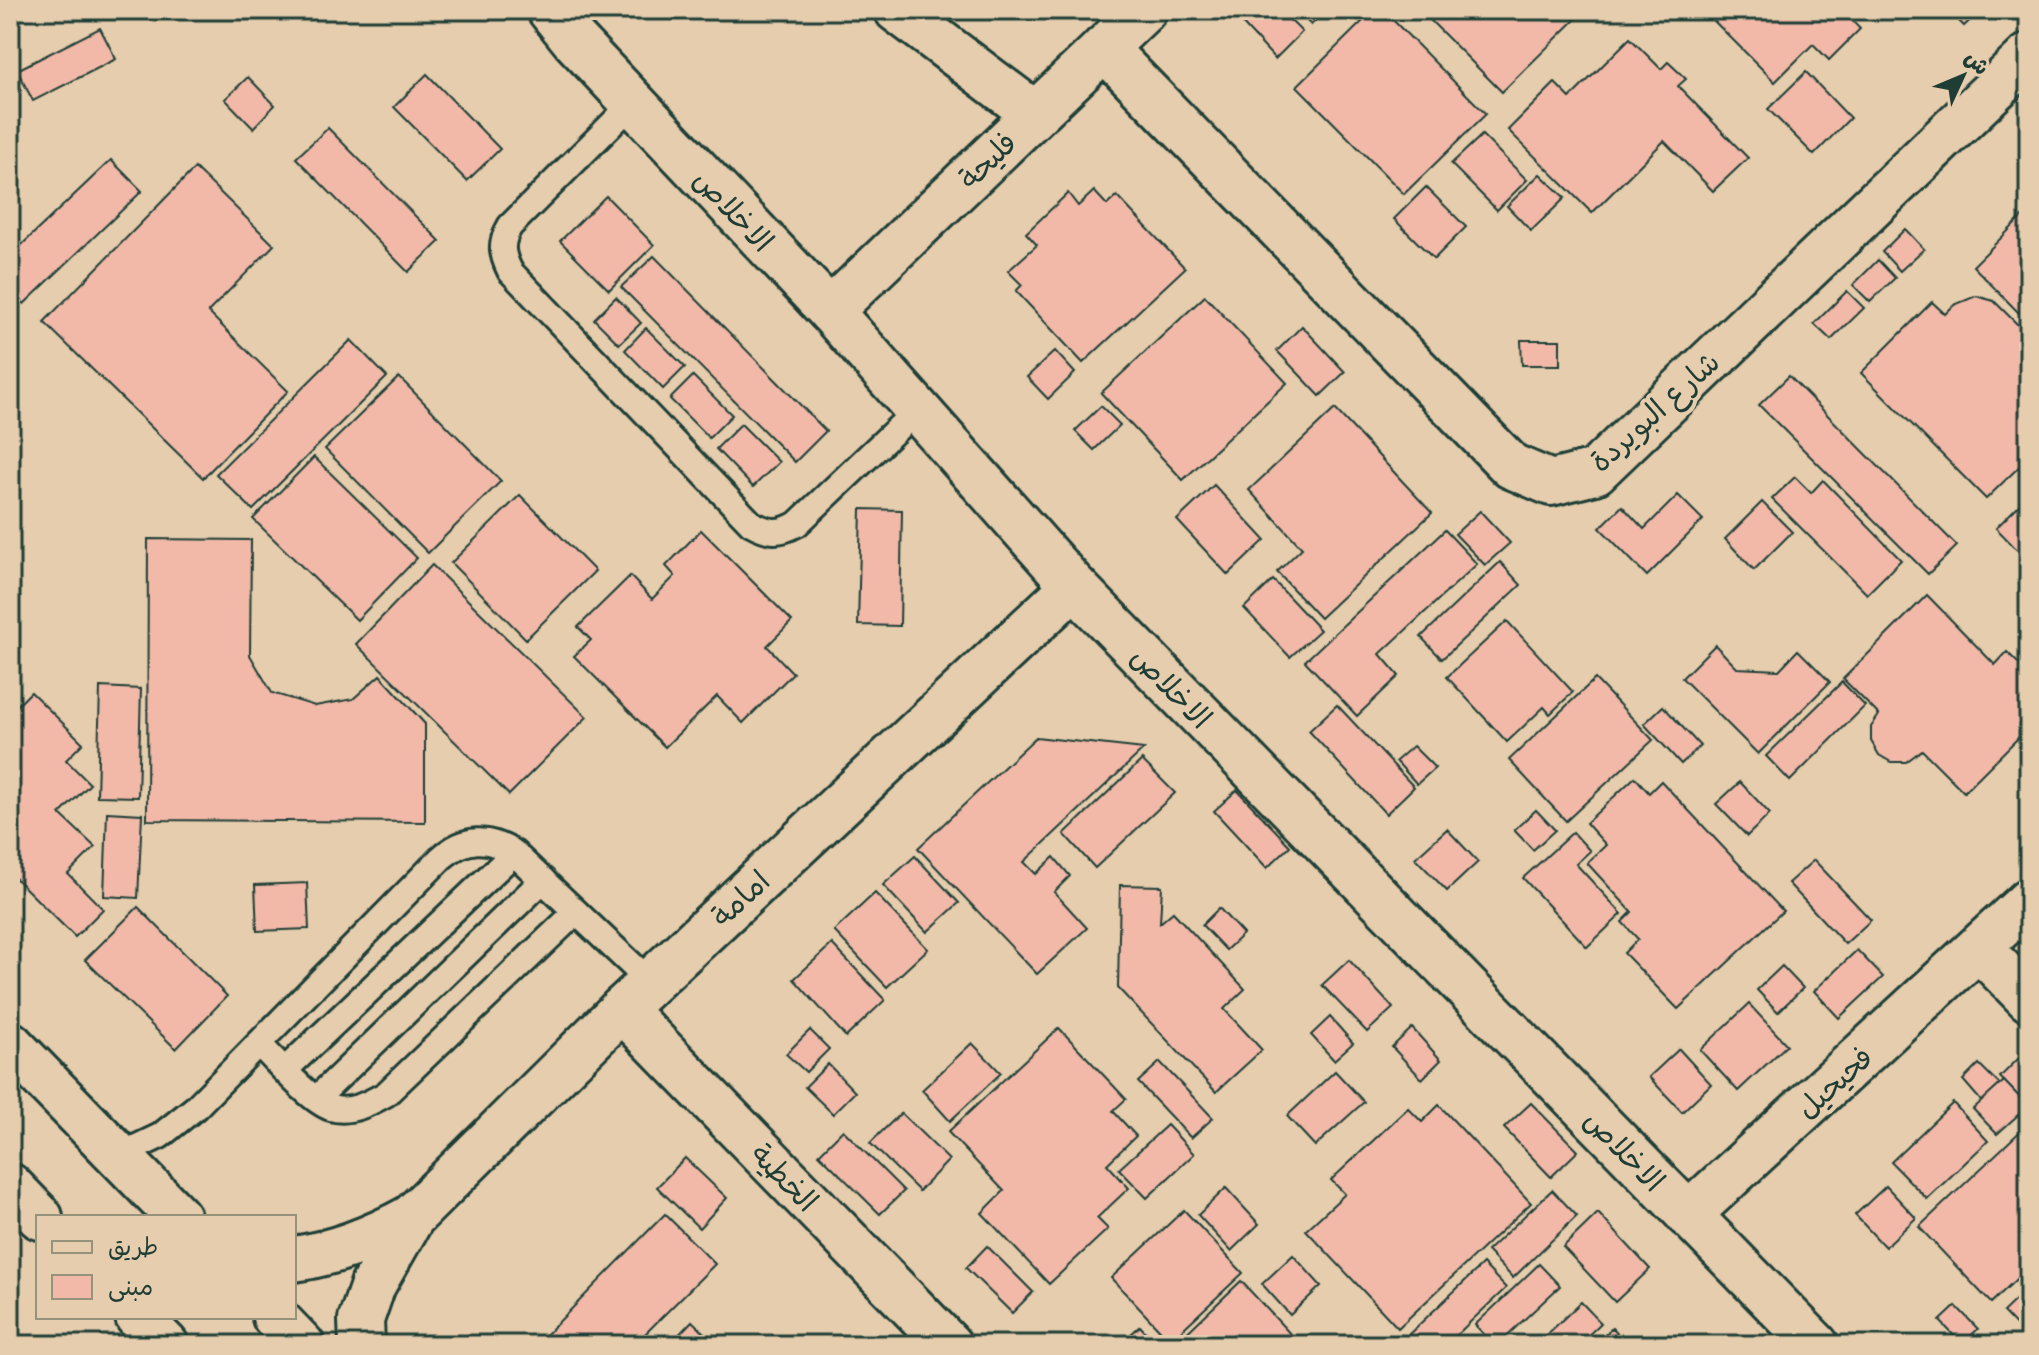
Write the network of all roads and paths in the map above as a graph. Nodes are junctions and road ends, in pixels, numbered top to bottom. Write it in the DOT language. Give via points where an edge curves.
graph roads {
  1 [pos="550,10"];
  2 [pos="897,10"];
  3 [pos="1144,10"];
  4 [pos="1104,48"];
  5 [pos="2029,56"];
  6 [pos="633,103"];
  7 [pos="1035,114"];
  8 [pos="830,311"];
  9 [pos="918,409"];
  10 [pos="1074,586"];
  11 [pos="514,853"];
  12 [pos="543,880"];
  13 [pos="2029,901"];
  14 [pos="576,912"];
  15 [pos="1980,949"];
  16 [pos="636,996"];
  17 [pos="2029,999"];
  18 [pos="10,1044"];
  19 [pos="259,1044"];
  20 [pos="285,1070"];
  21 [pos="316,1099"];
  22 [pos="118,1156"];
  23 [pos="10,1186"];
  24 [pos="38,1215"];
  25 [pos="176,1215"];
  26 [pos="1688,1215"];
  27 [pos="412,1217"];
  28 [pos="296,1259"];
  29 [pos="140,1319"];
  30 [pos="277,1319"];
  31 [pos="166,1345"];
  32 [pos="302,1345"];
  33 [pos="362,1345"];
  34 [pos="949,1345"];
  35 [pos="1816,1345"];
  1 -- 6 [label="street, الاخلاص"];
  2 -- 7 [label="street"];
  3 -- 4 [label="street, فليحة"];
  4 -- 5 [label="street, شارع البويردة" via="1511,466 1551,483 1595,472"];
  4 -- 7 [label="street, فليحة"];
  6 -- 8 [label="street, الاخلاص"];
  6 -- 9 [label="lane" via="510,226 502,239 502,256 510,271 751,523 766,532 783,532 797,524"];
  7 -- 8 [label="street, فليحة"];
  8 -- 9 [label="street, الاخلاص"];
  9 -- 10 [label="street, الاخلاص"];
  10 -- 16 [label="street, امامة"];
  10 -- 26 [label="street, الاخلاص"];
  11 -- 12 [label="lane"];
  11 -- 19 [label="lane" via="484,840 453,847"];
  11 -- 20 [label="lane"];
  12 -- 14 [label="lane"];
  12 -- 21 [label="lane"];
  13 -- 15 [label="street, فحيحيل"];
  14 -- 16 [label="lane"];
  14 -- 21 [label="lane" via="386,1094 350,1109 332,1108"];
  15 -- 17 [label="street"];
  15 -- 26 [label="street, فحيحيل"];
  16 -- 27 [label="street, امامة"];
  16 -- 34 [label="street, الخطية"];
  18 -- 22 [label="street"];
  19 -- 20 [label="lane"];
  19 -- 22 [label="lane" via="179,1123"];
  20 -- 21 [label="lane"];
  22 -- 25 [label="street"];
  23 -- 24 [label="street"];
  26 -- 35 [label="street, الاخلاص"];
  27 -- 28 [label="street, امامة" via="336,1251"];
  27 -- 33 [label="street, امامة" via="373,1285 361,1320"];
  29 -- 31 [label="street"];
  30 -- 32 [label="street"];
}
